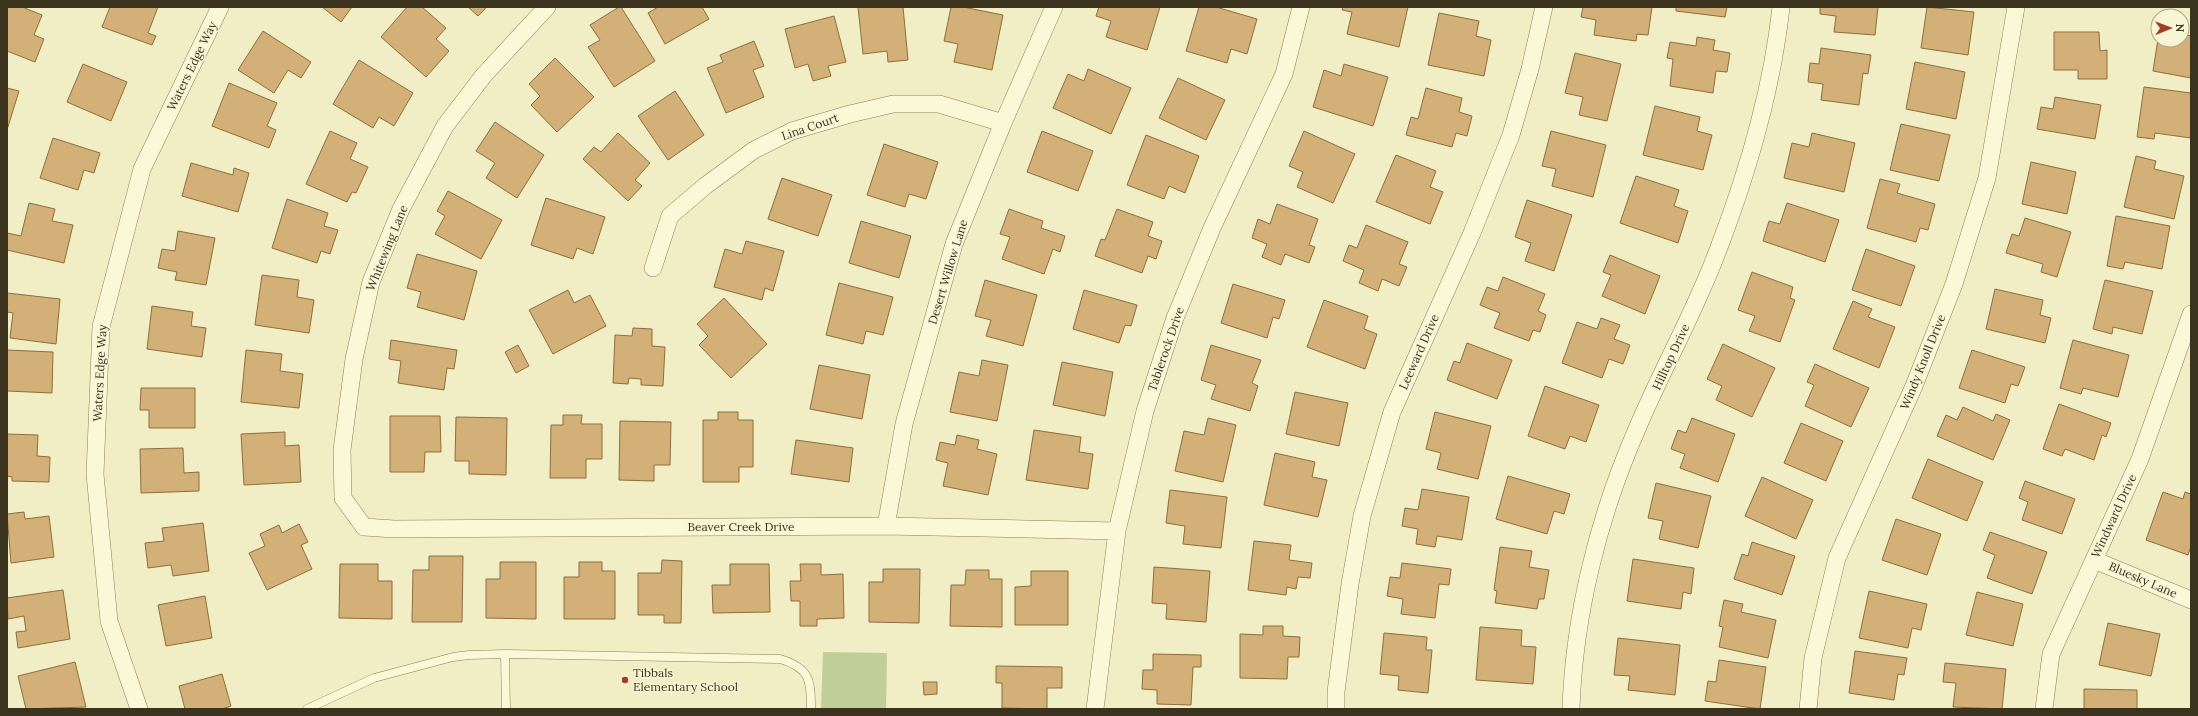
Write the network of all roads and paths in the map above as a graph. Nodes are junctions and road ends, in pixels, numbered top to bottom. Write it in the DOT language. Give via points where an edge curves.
graph roads {
  1 [pos="220,7"];
  2 [pos="547,7"];
  3 [pos="1054,7"];
  4 [pos="1301,7"];
  5 [pos="1544,7"];
  6 [pos="1781,7"];
  7 [pos="2016,7"];
  8 [pos="1003,123"];
  9 [pos="653,268"];
  10 [pos="2190,320"];
  11 [pos="886,526"];
  12 [pos="364,527"];
  13 [pos="1117,531"];
  14 [pos="2094,560"];
  15 [pos="2191,600"];
  16 [pos="505,654"];
  17 [pos="139,709"];
  18 [pos="307,709"];
  19 [pos="506,709"];
  20 [pos="811,709"];
  21 [pos="1095,709"];
  22 [pos="1336,709"];
  23 [pos="1571,709"];
  24 [pos="1808,709"];
  25 [pos="2044,709"];
  1 -- 17 [label="street, Waters Edge Way" via="142,169 101,327 95,474 109,621"];
  2 -- 12 [label="street, Whitewing Lane" via="484,75 445,126 401,210 371,282 354,359 342,450 343,498"];
  3 -- 8 [label="street, Desert Willow Lane"];
  4 -- 13 [label="street, Tablerock Drive" via="1284,74 1212,228 1175,318 1145,411"];
  5 -- 22 [label="street, Leeward Drive" via="1530,70 1511,135 1472,233 1392,412 1362,516 1350,584"];
  6 -- 23 [label="street, Hilltop Drive" via="1766,95 1743,182 1718,251 1681,337 1636,429 1600,531 1578,638"];
  7 -- 24 [label="street, Windy Knoll Drive" via="1987,178 1951,292 1914,386 1837,558 1813,658"];
  8 -- 9 [label="street, Lina Court" via="940,104 893,104 792,131 754,150 670,216"];
  8 -- 11 [label="street, Desert Willow Lane" via="954,244 904,424"];
  10 -- 14 [label="street, Windward Drive" via="2140,459"];
  11 -- 12 [label="street, Beaver Creek Drive" via="394,529"];
  11 -- 13 [label="street, Beaver Creek Drive"];
  13 -- 21 [label="street, Tablerock Drive"];
  14 -- 15 [label="street, Bluesky Lane"];
  14 -- 25 [label="street, Windward Drive" via="2051,654"];
  16 -- 18 [label="lane" via="453,657 374,678"];
  16 -- 19 [label="lane"];
  16 -- 20 [label="lane" via="780,659 798,664 808,678"];
}
